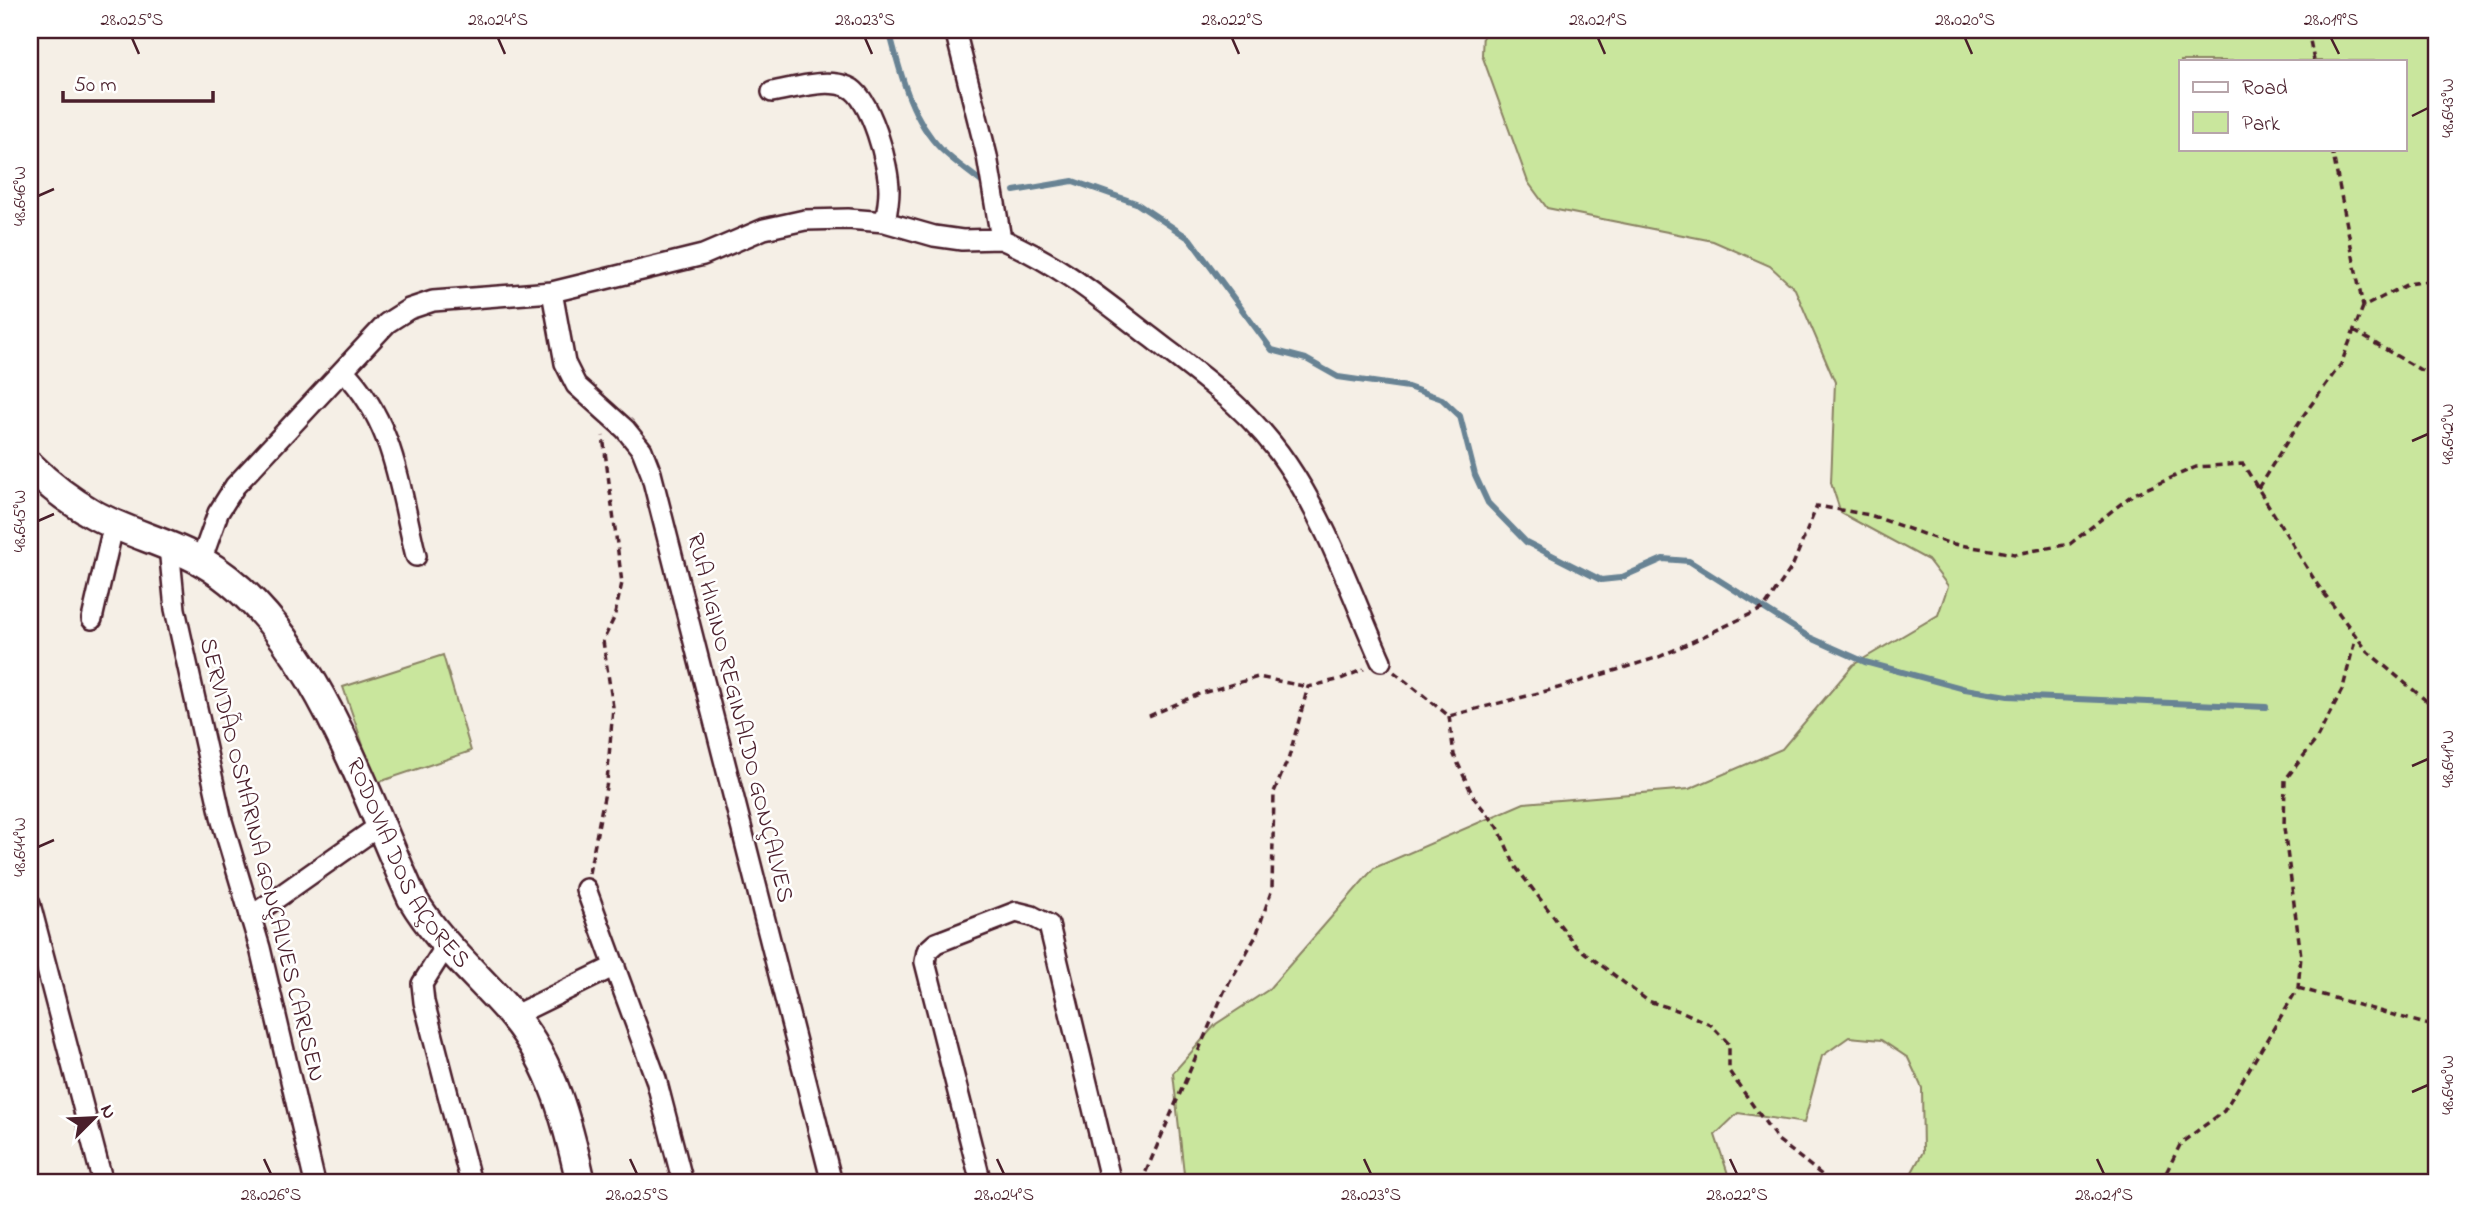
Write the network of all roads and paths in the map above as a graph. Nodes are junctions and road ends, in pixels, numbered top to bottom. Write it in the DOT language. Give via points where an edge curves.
graph roads {
  1 [pos="955,30"];
  2 [pos="2308,30"];
  3 [pos="2315,60"];
  4 [pos="772,92"];
  5 [pos="2332,150"];
  6 [pos="885,222"];
  7 [pos="1001,239"];
  8 [pos="2436,280"];
  9 [pos="552,292"];
  10 [pos="2363,307"];
  11 [pos="2354,331"];
  12 [pos="343,370"];
  13 [pos="2436,379"];
  14 [pos="598,405"];
  15 [pos="30,466"];
  16 [pos="2258,488"];
  17 [pos="114,523"];
  18 [pos="169,547"];
  19 [pos="416,556"];
  20 [pos="201,561"];
  21 [pos="92,619"];
  22 [pos="2356,636"];
  23 [pos="1381,661"];
  24 [pos="1308,687"];
  25 [pos="2436,709"];
  26 [pos="1149,716"];
  27 [pos="1449,716"];
  28 [pos="379,826"];
  29 [pos="586,889"];
  30 [pos="30,904"];
  31 [pos="250,917"];
  32 [pos="446,946"];
  33 [pos="615,966"];
  34 [pos="2298,988"];
  35 [pos="513,1016"];
  36 [pos="2436,1027"];
  37 [pos="103,1183"];
  38 [pos="315,1183"];
  39 [pos="471,1183"];
  40 [pos="582,1183"];
  41 [pos="684,1183"];
  42 [pos="832,1183"];
  43 [pos="981,1183"];
  44 [pos="1111,1183"];
  45 [pos="1141,1183"];
  46 [pos="1832,1183"];
  47 [pos="2161,1183"];
  1 -- 7 [label="street" via="987,156"];
  2 -- 3 [label="path"];
  4 -- 6 [label="street" via="831,84 858,93 887,170"];
  5 -- 10 [label="path"];
  6 -- 7 [label="street" via="934,236"];
  6 -- 9 [label="street" via="805,220 764,229 703,255"];
  7 -- 23 [label="street" via="1073,276 1192,366 1259,426 1315,512"];
  8 -- 10 [label="path" via="2408,284"];
  9 -- 12 [label="street" via="433,301 409,309 387,323"];
  9 -- 14 [label="street, RUA HIGINO REGINALDO GONÇALVES" via="565,363 576,385"];
  10 -- 11 [label="path"];
  11 -- 13 [label="path"];
  11 -- 16 [label="path" via="2341,364"];
  12 -- 19 [label="street" via="376,410 388,439"];
  12 -- 20 [label="street" via="234,486 218,513"];
  14 -- 29 [label="path" via="622,583 604,641 612,719 607,782"];
  14 -- 42 [label="street, RUA HIGINO REGINALDO GONÇALVES" via="642,450 651,473"];
  15 -- 17 [label="street, RODOVIA DOS AÇORES" via="71,500"];
  16 -- 22 [label="path" via="2317,584"];
  16 -- 27 [label="path" via="2243,464 2196,467 2132,495 2070,544 2015,554 1948,542 1870,515 1817,506 1792,566 1764,608 1659,657"];
  17 -- 18 [label="street, RODOVIA DOS AÇORES"];
  17 -- 21 [label="street"];
  18 -- 20 [label="street, RODOVIA DOS AÇORES"];
  18 -- 31 [label="street, SERVIDÃO OSMARINA GONÇALVES CARLSEN" via="175,608 222,821"];
  20 -- 28 [label="street, RODOVIA DOS AÇORES" via="244,593 292,650 330,717"];
  22 -- 25 [label="path" via="2368,652"];
  22 -- 34 [label="path" via="2343,688 2316,740 2285,780 2284,828 2301,956"];
  23 -- 24 [label="path" via="1341,679"];
  23 -- 27 [label="path"];
  24 -- 26 [label="path" via="1258,677 1199,694"];
  24 -- 45 [label="path" via="1274,792 1272,889 1256,936 1224,992"];
  27 -- 46 [label="path" via="1454,755 1474,798 1498,827 1516,866 1576,946 1648,1001 1712,1025 1729,1044 1729,1070 1778,1140"];
  28 -- 31 [label="street"];
  28 -- 32 [label="street, RODOVIA DOS AÇORES" via="412,898"];
  29 -- 33 [label="street"];
  30 -- 37 [label="street"];
  31 -- 38 [label="street, SERVIDÃO OSMARINA GONÇALVES CARLSEN"];
  32 -- 35 [label="street, RODOVIA DOS AÇORES"];
  32 -- 39 [label="street" via="422,984"];
  33 -- 35 [label="street"];
  33 -- 41 [label="street" via="656,1079"];
  34 -- 36 [label="path"];
  34 -- 47 [label="path" via="2224,1111 2181,1143"];
  35 -- 40 [label="street, RODOVIA DOS AÇORES" via="549,1073"];
  43 -- 44 [label="street" via="925,962 927,951 936,943 1016,912 1049,925"];
}
